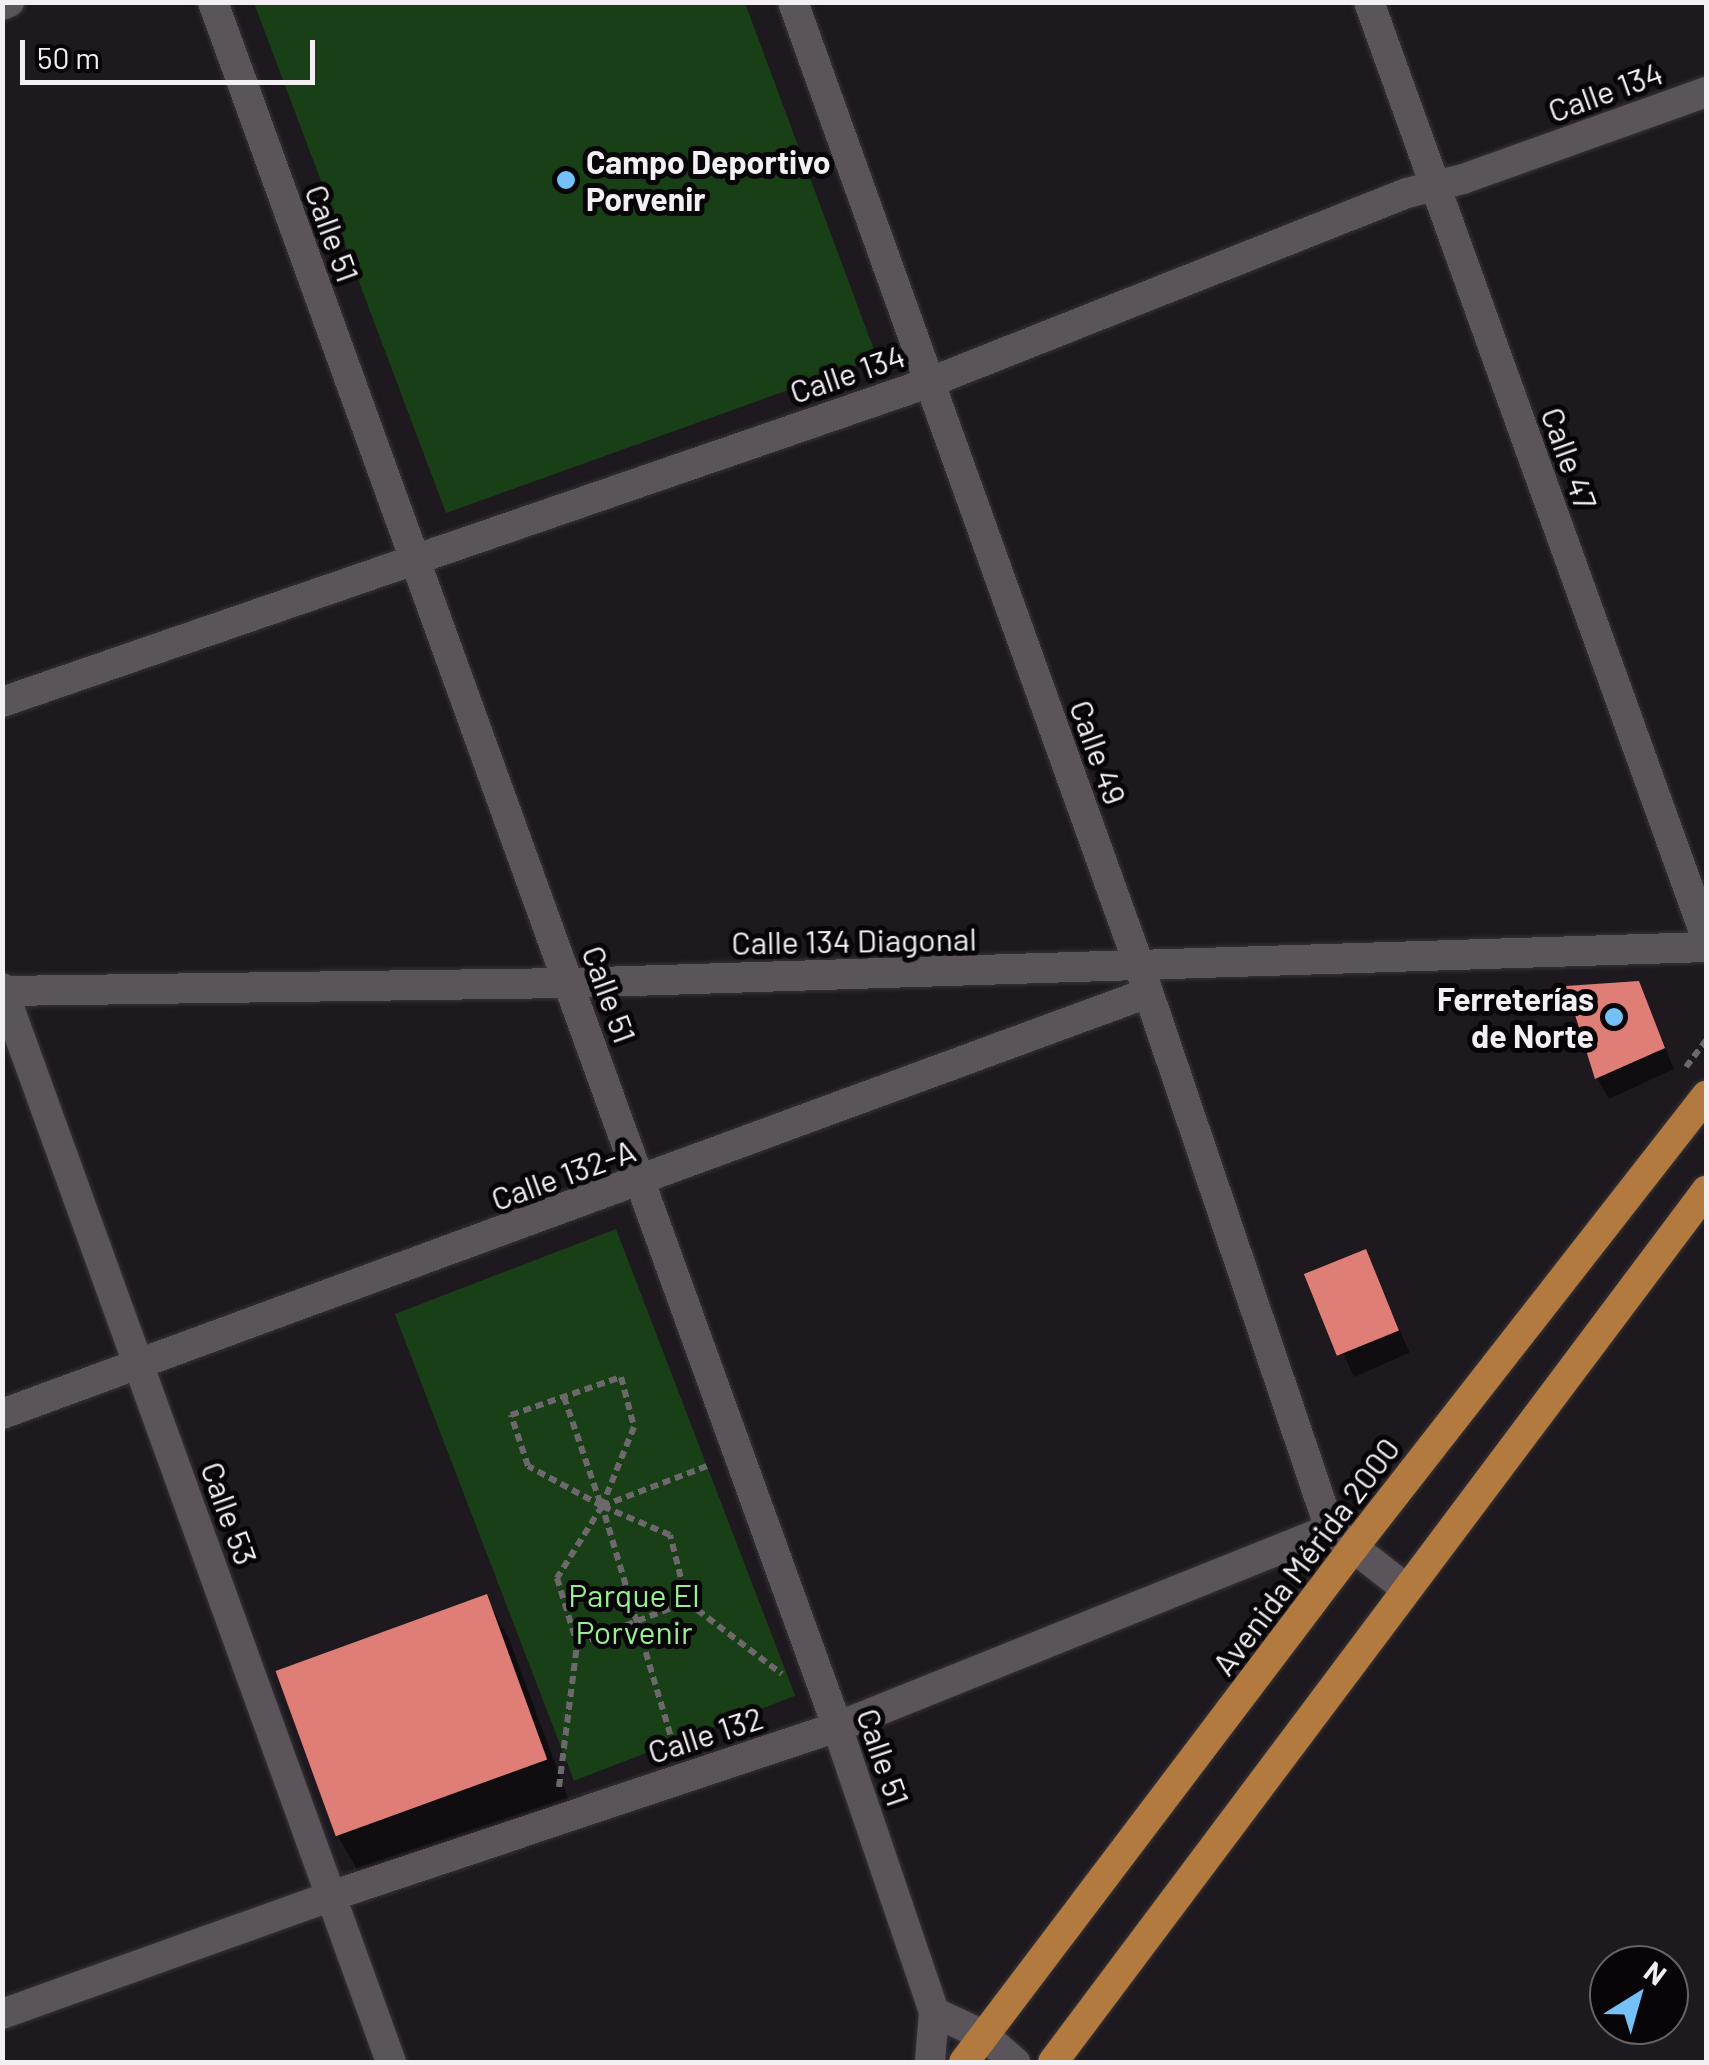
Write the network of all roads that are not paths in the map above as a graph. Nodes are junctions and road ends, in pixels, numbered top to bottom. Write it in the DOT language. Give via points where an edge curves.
graph roads {
  1 [pos="212,2"];
  2 [pos="793,2"];
  3 [pos="1368,2"];
  4 [pos="1706,92"];
  5 [pos="1434,186"];
  6 [pos="928,383"];
  7 [pos="414,559"];
  8 [pos="2,702"];
  9 [pos="1706,937"];
  10 [pos="1706,947"];
  11 [pos="1142,981"];
  12 [pos="568,983"];
  13 [pos="3,990"];
  14 [pos="1706,1096"];
  15 [pos="641,1183"];
  16 [pos="1706,1191"];
  17 [pos="139,1365"];
  18 [pos="2,1414"];
  19 [pos="1341,1539"];
  20 [pos="1405,1588"];
  21 [pos="835,1720"];
  22 [pos="331,1896"];
  23 [pos="934,2012"];
  24 [pos="2,2014"];
  25 [pos="984,2036"];
  26 [pos="391,2062"];
  27 [pos="930,2062"];
  28 [pos="964,2062"];
  29 [pos="1015,2062"];
  30 [pos="1053,2062"];
  1 -- 7 [label="street, Calle 51"];
  2 -- 6 [label="street, Calle 49"];
  3 -- 5 [label="street, Calle 47"];
  4 -- 5 [label="street, Calle 134"];
  5 -- 6 [label="street, Calle 134"];
  5 -- 9 [label="street, Calle 47"];
  6 -- 7 [label="street, Calle 134"];
  6 -- 11 [label="street, Calle 49"];
  7 -- 8 [label="street, Calle 134"];
  7 -- 12 [label="street, Calle 51"];
  10 -- 11 [label="street, Calle 134 Diagonal"];
  11 -- 12 [label="street, Calle 134 Diagonal"];
  11 -- 15 [label="street, Calle 132-A"];
  11 -- 19 [label="street, Calle 49"];
  12 -- 13 [label="street, Calle 134 Diagonal"];
  12 -- 15 [label="street, Calle 51"];
  13 -- 17 [label="street, Calle 53"];
  14 -- 19 [label="main road, Avenida Mérida 2000"];
  15 -- 17 [label="street, Calle 132-A"];
  15 -- 21 [label="street, Calle 51"];
  16 -- 20 [label="main road"];
  17 -- 18 [label="street, Calle 132-A"];
  17 -- 22 [label="street, Calle 53"];
  19 -- 20 [label="street"];
  19 -- 21 [label="street, Calle 132"];
  19 -- 25 [label="main road, Avenida Mérida 2000"];
  20 -- 30 [label="main road"];
  21 -- 22 [label="street, Calle 132"];
  21 -- 23 [label="street, Calle 51"];
  22 -- 24 [label="street, Calle 132"];
  22 -- 26 [label="street, Calle 53"];
  23 -- 25 [label="street"];
  23 -- 27 [label="street, Calle 51"];
  25 -- 28 [label="main road, Avenida Mérida 2000"];
  25 -- 29 [label="street"];
}
